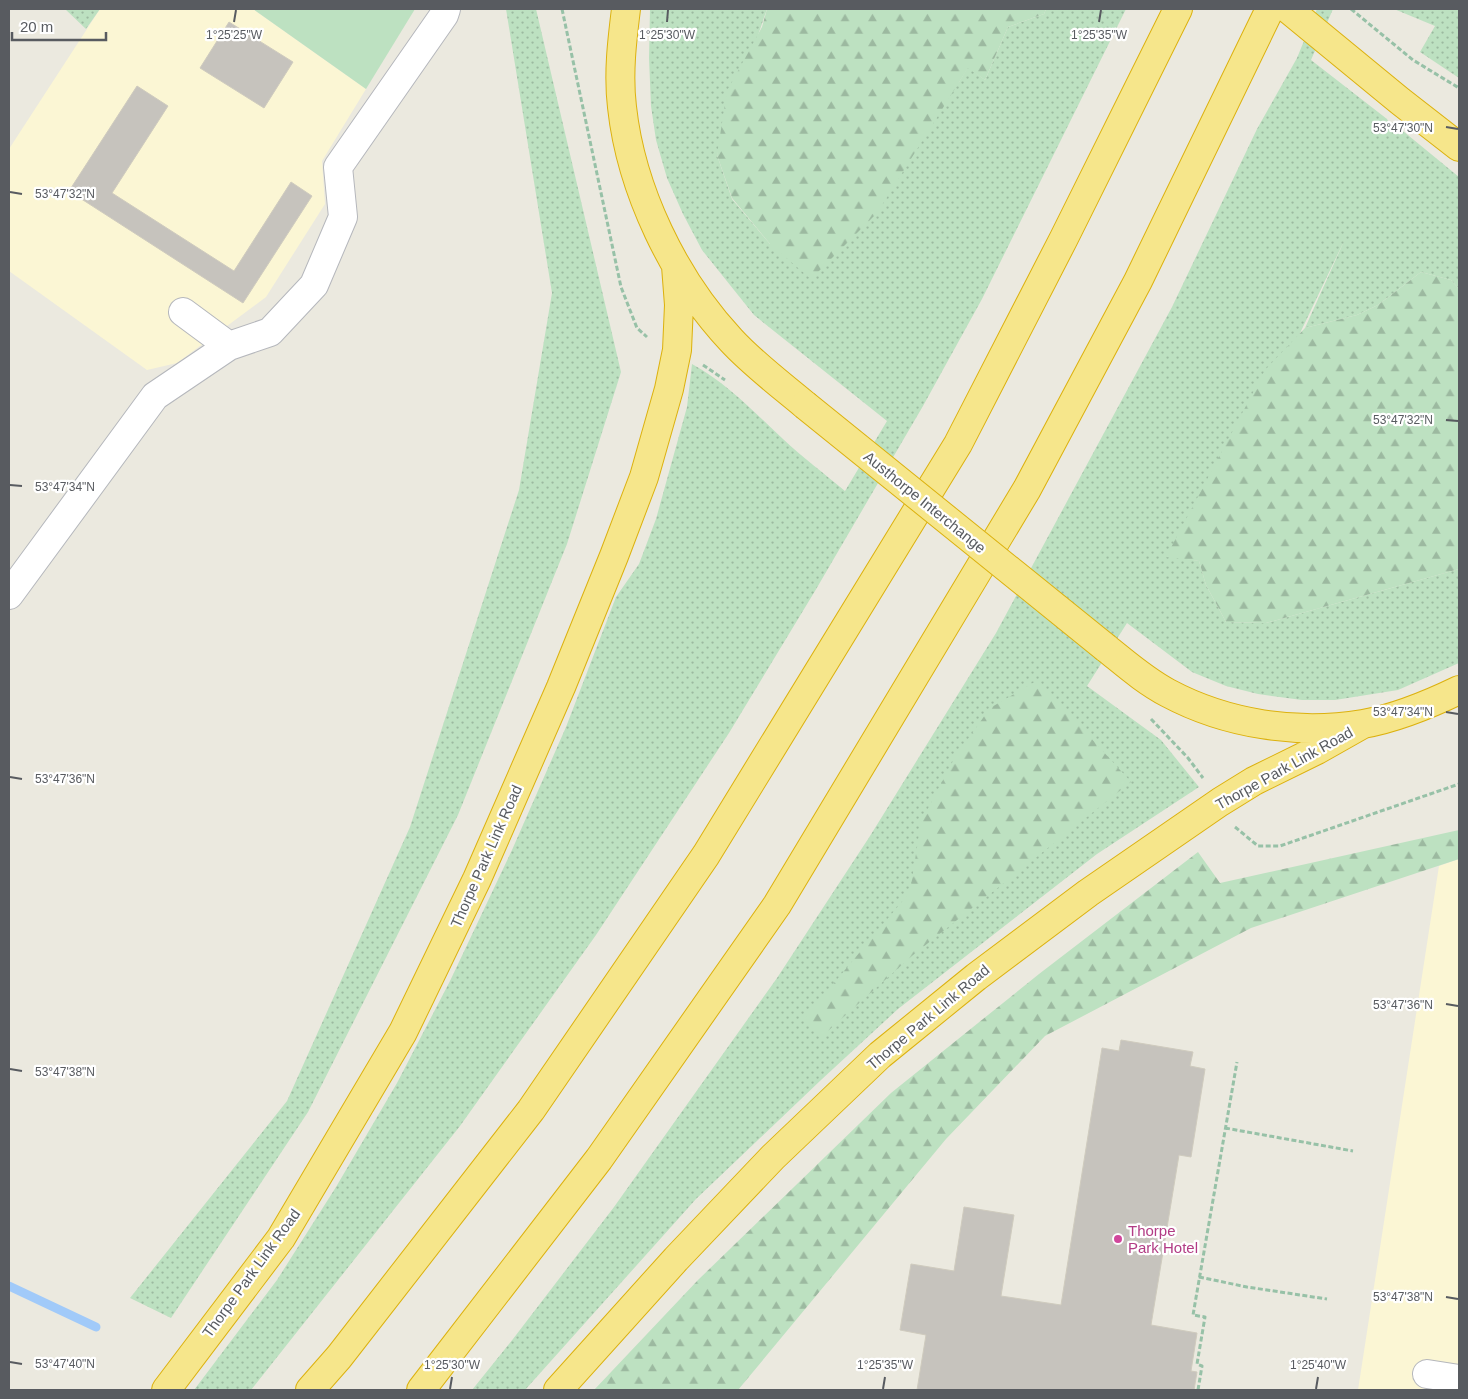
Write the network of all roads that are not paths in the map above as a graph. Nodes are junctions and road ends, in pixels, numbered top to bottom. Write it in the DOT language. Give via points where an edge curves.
graph roads {
  1 [pos="446,9"];
  2 [pos="620,9"];
  3 [pos="626,9"];
  4 [pos="1178,9"];
  5 [pos="1270,9"];
  6 [pos="1288,9"];
  7 [pos="621,50"];
  8 [pos="1459,147"];
  9 [pos="676,266"];
  10 [pos="183,312"];
  11 [pos="229,346"];
  12 [pos="9,595"];
  13 [pos="1459,690"];
  14 [pos="1363,724"];
  15 [pos="1427,1374"];
  16 [pos="1459,1379"];
  17 [pos="166,1390"];
  18 [pos="310,1390"];
  19 [pos="421,1390"];
  20 [pos="558,1390"];
  1 -- 11 [label="lane" via="338,167 343,217 314,285 270,332"];
  2 -- 7 [label="highway"];
  3 -- 7 [label="highway, Austhorpe Interchange"];
  4 -- 18 [label="highway" via="958,444 706,855 531,1110"];
  5 -- 19 [label="highway" via="1138,281 1027,490 777,905 599,1160"];
  6 -- 8 [label="highway"];
  7 -- 9 [label="highway, Austhorpe Interchange" via="622,107 630,148 656,225"];
  9 -- 14 [label="highway, Austhorpe Interchange, bridge" via="702,306 731,341 765,372 1142,677 1191,705 1227,718 1302,728"];
  9 -- 17 [label="highway, Thorpe Park Link Road" via="679,305 677,350 644,477 561,687 477,879 403,1032 281,1238"];
  10 -- 11 [label="lane"];
  11 -- 12 [label="lane" via="155,396"];
  13 -- 14 [label="highway, Austhorpe Interchange" via="1422,708"];
  14 -- 20 [label="highway, Thorpe Park Link Road" via="1254,781 1096,887 976,976 880,1055 773,1157"];
  15 -- 16 [label="lane"];
}
